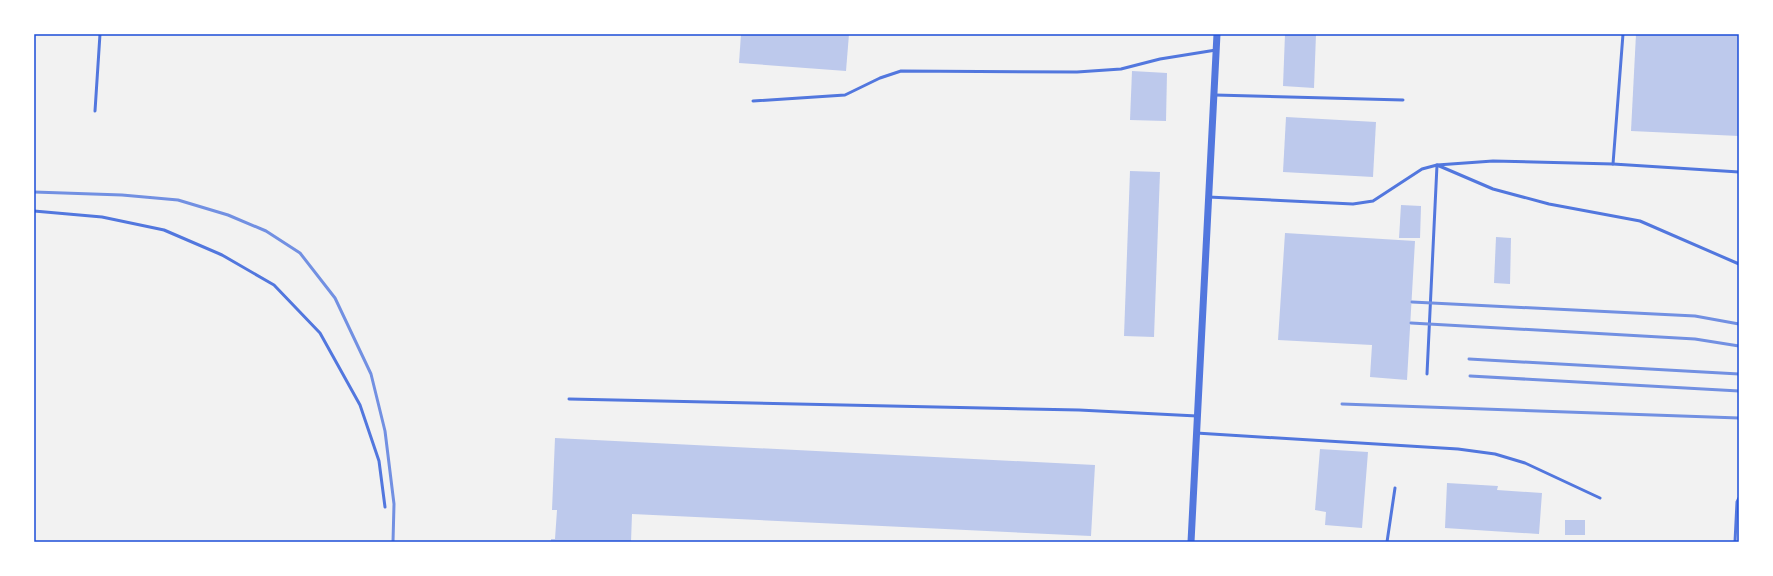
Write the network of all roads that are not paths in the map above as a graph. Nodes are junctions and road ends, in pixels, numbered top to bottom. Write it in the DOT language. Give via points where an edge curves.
graph roads {
  1 [pos="100,34"];
  2 [pos="1216,34"];
  3 [pos="1623,34"];
  4 [pos="1216,50"];
  5 [pos="1214,95"];
  6 [pos="1403,100"];
  7 [pos="753,101"];
  8 [pos="95,111"];
  9 [pos="1613,164"];
  10 [pos="1437,165"];
  11 [pos="1739,172"];
  12 [pos="1208,197"];
  13 [pos="34,211"];
  14 [pos="1739,264"];
  15 [pos="1427,374"];
  16 [pos="569,399"];
  17 [pos="1197,416"];
  18 [pos="1196,433"];
  19 [pos="1395,488"];
  20 [pos="1600,498"];
  21 [pos="1739,498"];
  22 [pos="386,507"];
  23 [pos="1191,542"];
  24 [pos="1387,542"];
  25 [pos="1735,542"];
  1 -- 8 [label="lane"];
  2 -- 4 [label="street"];
  3 -- 9 [label="lane"];
  4 -- 5 [label="street"];
  4 -- 7 [label="lane" via="1160,59 1121,69 1076,72 901,71 880,78 845,96"];
  5 -- 6 [label="lane"];
  5 -- 12 [label="street"];
  9 -- 10 [label="lane" via="1493,162"];
  9 -- 11 [label="lane"];
  10 -- 12 [label="lane" via="1422,169 1374,201 1353,204"];
  10 -- 14 [label="lane" via="1500,191 1549,204 1640,221"];
  10 -- 15 [label="lane"];
  12 -- 17 [label="street"];
  13 -- 22 [label="lane" via="102,217 164,230 222,254 274,285 320,333 360,405 379,461"];
  16 -- 17 [label="lane" via="1079,410"];
  17 -- 18 [label="street"];
  18 -- 20 [label="lane" via="1458,449 1495,454 1525,463"];
  18 -- 23 [label="street"];
  19 -- 24 [label="lane"];
  21 -- 25 [label="lane"];
}
